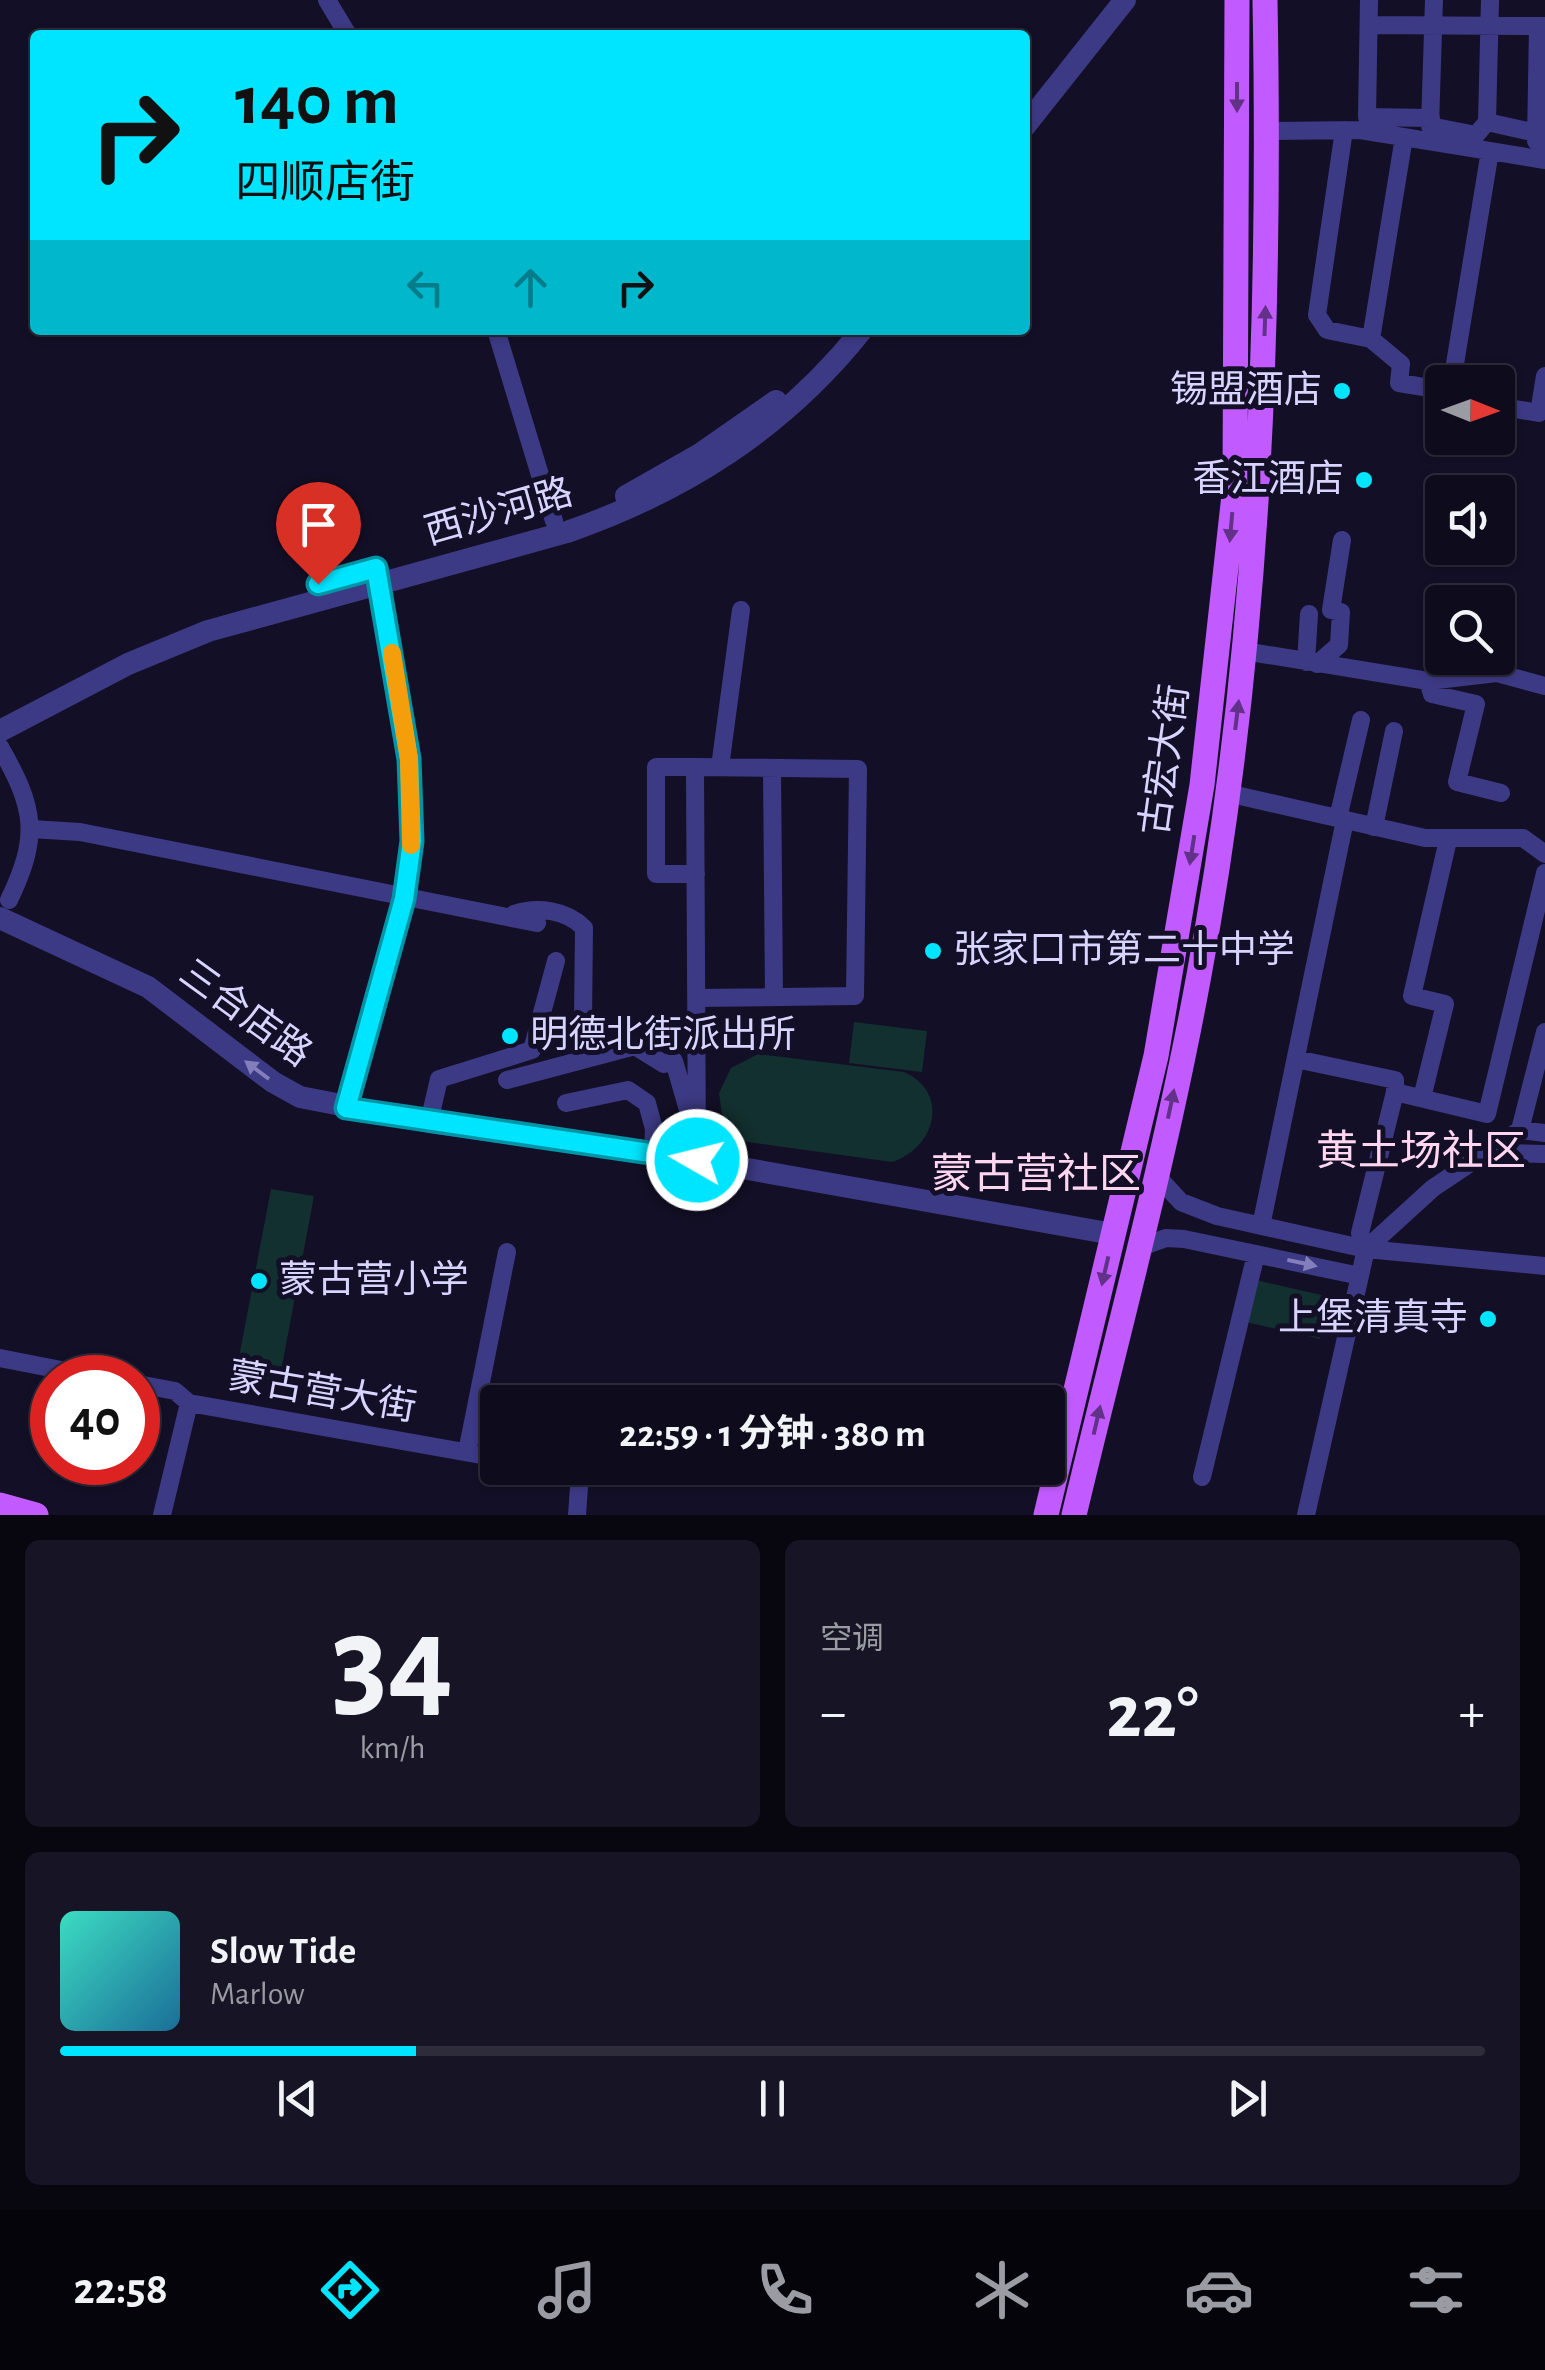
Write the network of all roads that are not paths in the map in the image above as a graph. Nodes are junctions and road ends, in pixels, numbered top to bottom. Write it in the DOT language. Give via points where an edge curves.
graph roads {
  1 [pos="327,0"];
  2 [pos="1112,0"];
  3 [pos="1125,0"];
  4 [pos="1237,0"];
  5 [pos="1266,0"];
  6 [pos="1370,0"];
  7 [pos="1434,0"];
  8 [pos="1490,0"];
  9 [pos="1369,25"];
  10 [pos="1434,25"];
  11 [pos="1489,25"];
  12 [pos="1542,26"];
  13 [pos="345,30"];
  14 [pos="1030,100"];
  15 [pos="1430,118"];
  16 [pos="1030,120"];
  17 [pos="1487,122"];
  18 [pos="1344,130"];
  19 [pos="1267,132"];
  20 [pos="1404,137"];
  21 [pos="1540,138"];
  22 [pos="1490,151"];
  23 [pos="1545,160"];
  24 [pos="498,335"];
  25 [pos="839,335"];
  26 [pos="858,335"];
  27 [pos="1370,339"];
  28 [pos="1455,365"];
  29 [pos="1545,376"];
  30 [pos="1425,387"];
  31 [pos="1515,408"];
  32 [pos="554,521"];
  33 [pos="1342,540"];
  34 [pos="378,575"];
  35 [pos="740,610"];
  36 [pos="1309,614"];
  37 [pos="1244,651"];
  38 [pos="1311,663"];
  39 [pos="1428,681"];
  40 [pos="1545,686"];
  41 [pos="0,714"];
  42 [pos="1361,720"];
  43 [pos="0,731"];
  44 [pos="1394,732"];
  45 [pos="0,748"];
  46 [pos="695,767"];
  47 [pos="720,767"];
  48 [pos="772,768"];
  49 [pos="1502,792"];
  50 [pos="1227,793"];
  51 [pos="1341,819"];
  52 [pos="1374,826"];
  53 [pos="31,829"];
  54 [pos="1448,840"];
  55 [pos="1545,854"];
  56 [pos="1545,873"];
  57 [pos="696,874"];
  58 [pos="404,899"];
  59 [pos="4,909"];
  60 [pos="506,918"];
  61 [pos="537,923"];
  62 [pos="556,961"];
  63 [pos="774,997"];
  64 [pos="697,998"];
  65 [pos="583,1022"];
  66 [pos="1545,1032"];
  67 [pos="1296,1059"];
  68 [pos="688,1077"];
  69 [pos="507,1080"];
  70 [pos="1395,1092"];
  71 [pos="1422,1098"];
  72 [pos="566,1103"];
  73 [pos="346,1108"];
  74 [pos="429,1122"];
  75 [pos="692,1125"];
  76 [pos="1520,1130"];
  77 [pos="1545,1133"];
  78 [pos="1499,1146"];
  79 [pos="653,1154"];
  80 [pos="1545,1154"];
  81 [pos="697,1160"];
  82 [pos="1156,1175"];
  83 [pos="1262,1226"];
  84 [pos="1114,1234"];
  85 [pos="1138,1248"];
  86 [pos="1366,1249"];
  87 [pos="507,1252"];
  88 [pos="1256,1254"];
  89 [pos="1545,1266"];
  90 [pos="1360,1276"];
  91 [pos="1084,1356"];
  92 [pos="0,1358"];
  93 [pos="1111,1362"];
  94 [pos="30,1364"];
  95 [pos="160,1389"];
  96 [pos="189,1403"];
  97 [pos="467,1452"];
  98 [pos="480,1455"];
  99 [pos="1202,1478"];
  100 [pos="579,1485"];
  101 [pos="0,1504"];
  102 [pos="36,1515"];
  103 [pos="162,1515"];
  104 [pos="577,1515"];
  105 [pos="1046,1515"];
  106 [pos="1074,1515"];
  107 [pos="1306,1515"];
  1 -- 13 [label="street"];
  2 -- 14 [label="street"];
  3 -- 16 [label="street"];
  4 -- 84 [label="main road, 古宏大街, one-way" via="1228,569 1179,928"];
  5 -- 19 [label="main road, 古宏大街"];
  6 -- 9 [label="street"];
  7 -- 10 [label="street"];
  8 -- 11 [label="street"];
  9 -- 10 [label="street"];
  9 -- 15 [label="street" via="1367,117"];
  10 -- 11 [label="street"];
  10 -- 15 [label="street"];
  11 -- 12 [label="street"];
  11 -- 17 [label="street"];
  12 -- 21 [label="street"];
  15 -- 17 [label="street" via="1430,126 1476,135"];
  17 -- 21 [label="street"];
  18 -- 19 [label="street"];
  18 -- 20 [label="street"];
  18 -- 27 [label="street" via="1318,315 1326,330"];
  37 -- 19 [label="main road, 古宏大街, one-way" via="1261,453"];
  20 -- 22 [label="street"];
  20 -- 27 [label="street"];
  22 -- 23 [label="street"];
  22 -- 28 [label="street"];
  24 -- 32 [label="street"];
  25 -- 32 [label="street, 西沙河路" via="771,405 700,454 625,497"];
  26 -- 34 [label="street, 西沙河路" via="783,414 673,489 567,532"];
  27 -- 30 [label="street" via="1402,364 1400,383"];
  29 -- 31 [label="street" via="1539,412"];
  32 -- 34 [label="street, 西沙河路"];
  33 -- 38 [label="street" via="1331,610 1341,612 1339,646"];
  34 -- 41 [label="street, 西沙河路" via="178,626"];
  34 -- 43 [label="street, 西沙河路" via="128,664"];
  34 -- 58 [label="street" via="409,759 412,841"];
  35 -- 47 [label="street"];
  36 -- 38 [label="street"];
  37 -- 38 [label="street"];
  50 -- 37 [label="main road, 古宏大街, one-way"];
  38 -- 39 [label="street"];
  39 -- 40 [label="street" via="1497,674"];
  39 -- 49 [label="street" via="1432,694 1476,704 1458,782"];
  42 -- 51 [label="street"];
  44 -- 52 [label="street"];
  45 -- 53 [label="street" via="25,794"];
  46 -- 47 [label="street"];
  46 -- 57 [label="street"];
  46 -- 57 [label="street" via="656,767 656,874"];
  47 -- 48 [label="street"];
  48 -- 63 [label="street"];
  48 -- 63 [label="street" via="858,769 856,996"];
  50 -- 51 [label="street"];
  82 -- 50 [label="main road, 古宏大街, one-way" via="1199,977"];
  51 -- 52 [label="street"];
  51 -- 67 [label="street"];
  52 -- 54 [label="street"];
  53 -- 58 [label="street" via="80,832"];
  53 -- 59 [label="street" via="24,868"];
  54 -- 55 [label="street" via="1505,835 1523,838"];
  54 -- 71 [label="street" via="1412,996 1445,1004"];
  56 -- 71 [label="street" via="1487,1114"];
  57 -- 64 [label="street"];
  58 -- 60 [label="street"];
  58 -- 73 [label="street"];
  73 -- 59 [label="street, 三合店路, one-way" via="300,1097 273,1082 148,987"];
  60 -- 61 [label="street"];
  60 -- 65 [label="street" via="550,911 584,928"];
  62 -- 74 [label="street" via="532,1050 440,1078"];
  63 -- 64 [label="street"];
  64 -- 68 [label="street"];
  66 -- 76 [label="street"];
  67 -- 70 [label="street" via="1395,1080"];
  67 -- 83 [label="street"];
  68 -- 69 [label="street" via="674,1061 664,1064 635,1046"];
  68 -- 75 [label="street"];
  68 -- 81 [label="street"];
  70 -- 71 [label="street"];
  70 -- 86 [label="street" via="1360,1233"];
  72 -- 79 [label="street" via="628,1090 647,1103"];
  73 -- 74 [label="street, 三合店路"];
  74 -- 79 [label="street, 三合店路"];
  76 -- 77 [label="street"];
  76 -- 78 [label="street"];
  78 -- 80 [label="street" via="1507,1153"];
  78 -- 86 [label="street" via="1433,1188"];
  79 -- 81 [label="street, 三合店路"];
  81 -- 84 [label="street, 三合店路"];
  82 -- 83 [label="street" via="1181,1202"];
  82 -- 85 [label="main road, 古宏大街"];
  83 -- 86 [label="street"];
  84 -- 91 [label="main road, 古宏大街, one-way"];
  85 -- 88 [label="street" via="1184,1238"];
  85 -- 93 [label="main road, 古宏大街"];
  86 -- 89 [label="street"];
  86 -- 90 [label="street"];
  87 -- 97 [label="street"];
  88 -- 90 [label="street, one-way"];
  88 -- 99 [label="street"];
  90 -- 107 [label="street"];
  91 -- 93 [label="main road"];
  91 -- 105 [label="main road, 古宏大街"];
  92 -- 94 [label="street"];
  106 -- 93 [label="main road, 古宏大街, one-way"];
  95 -- 96 [label="street"];
  96 -- 97 [label="street, 蒙古营大街"];
  96 -- 103 [label="street, 蒙古营大街"];
  97 -- 98 [label="street, 蒙古营大街"];
  100 -- 104 [label="street"];
  101 -- 102 [label="main road"];
}
